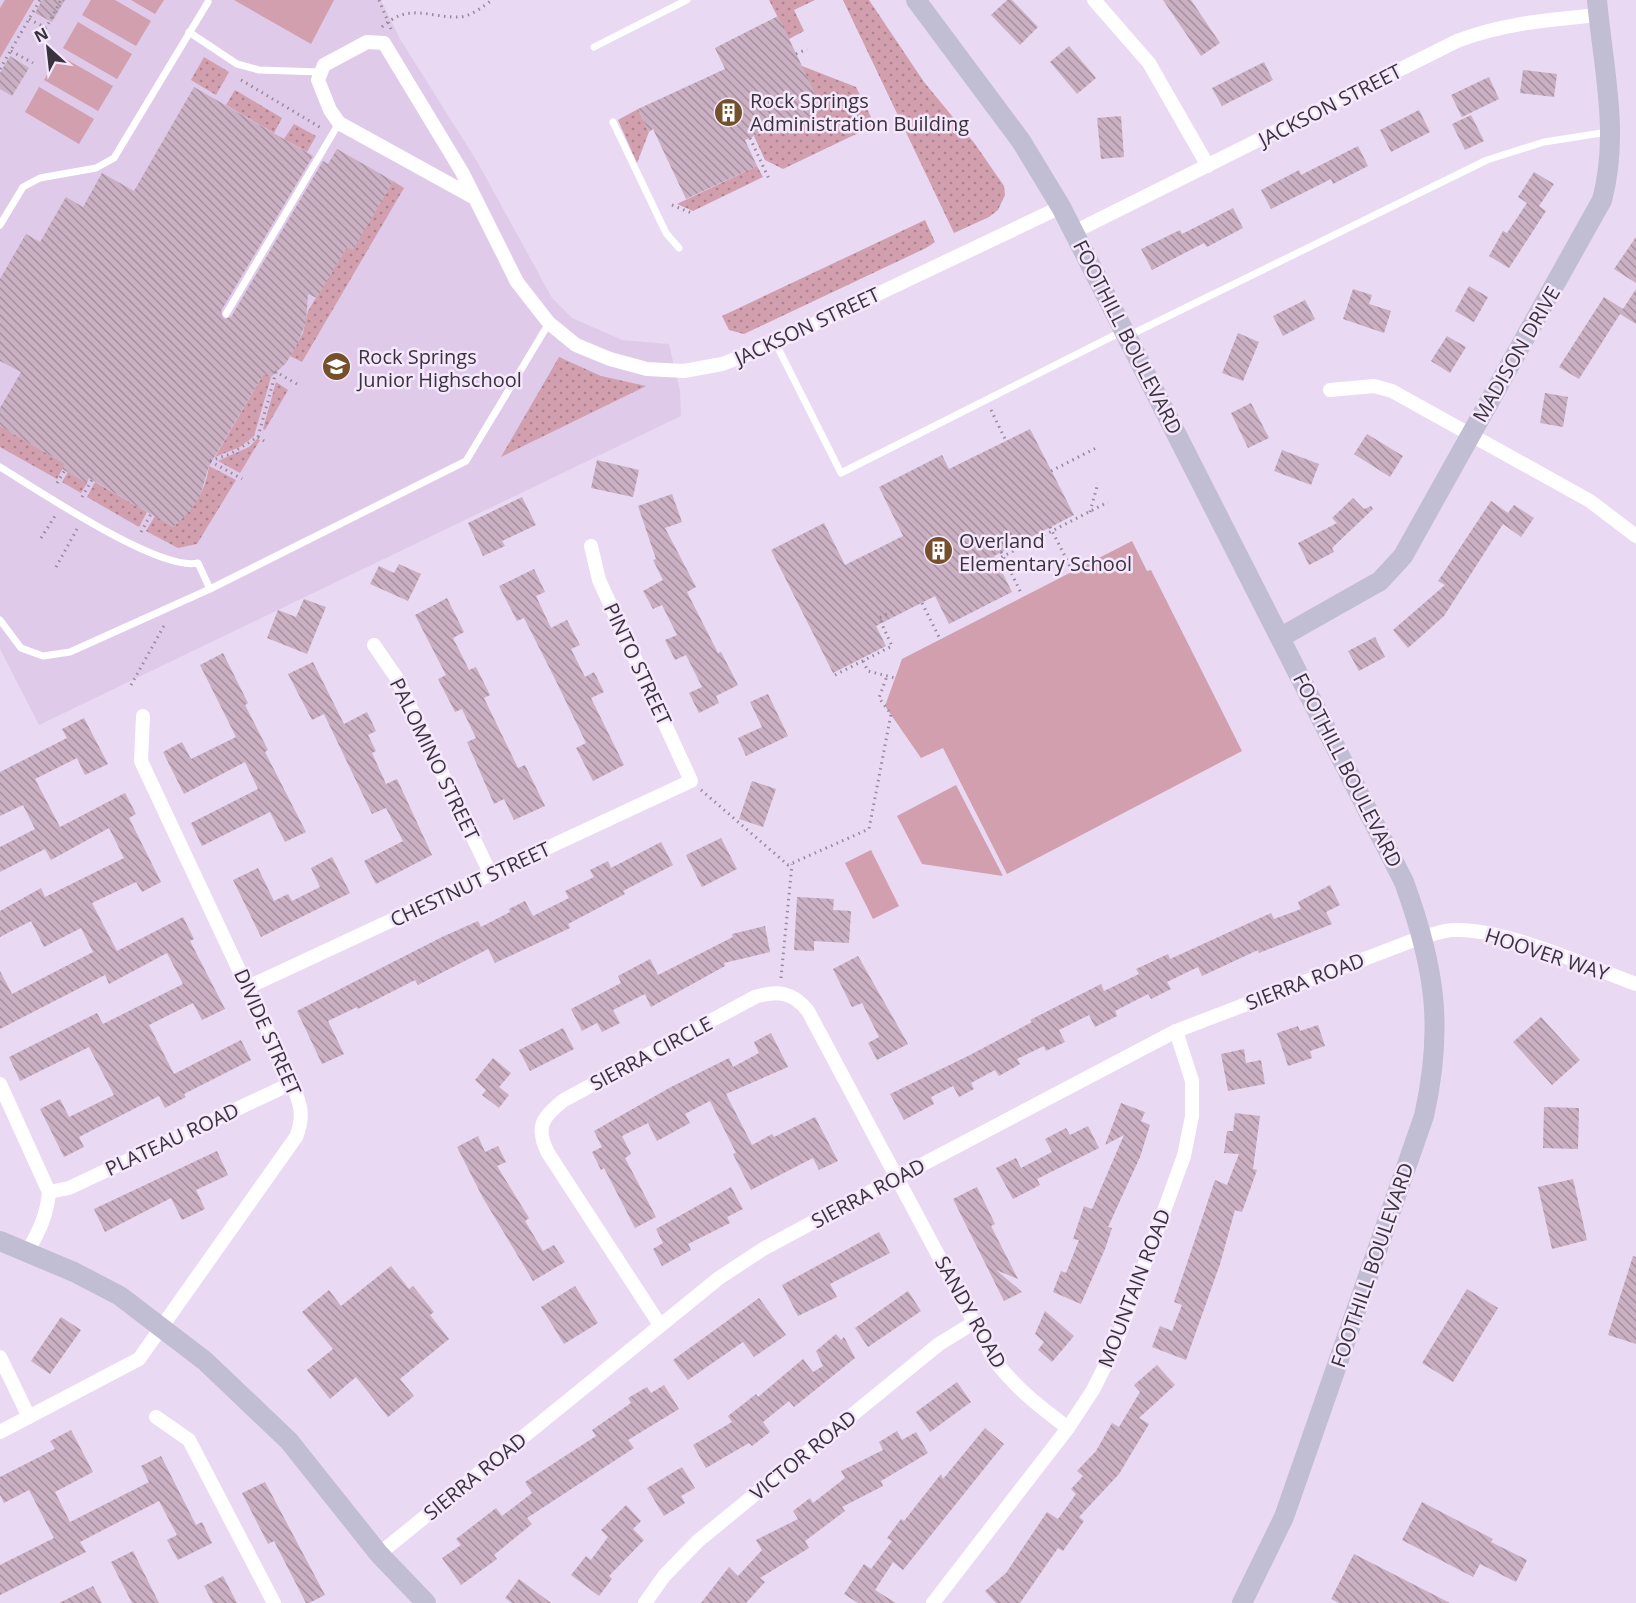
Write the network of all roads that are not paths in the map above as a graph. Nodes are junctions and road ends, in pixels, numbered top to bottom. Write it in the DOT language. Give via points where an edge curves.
graph roads {
  1 [pos="687,0"];
  2 [pos="915,0"];
  3 [pos="1094,0"];
  4 [pos="208,2"];
  5 [pos="1597,8"];
  6 [pos="189,32"];
  7 [pos="594,47"];
  8 [pos="322,72"];
  9 [pos="613,122"];
  10 [pos="339,123"];
  11 [pos="1611,131"];
  12 [pos="1208,166"];
  13 [pos="475,198"];
  14 [pos="1061,207"];
  15 [pos="0,225"];
  16 [pos="1074,232"];
  17 [pos="679,248"];
  18 [pos="226,314"];
  19 [pos="549,323"];
  20 [pos="1126,333"];
  21 [pos="776,342"];
  22 [pos="1330,390"];
  23 [pos="1470,434"];
  24 [pos="0,467"];
  25 [pos="1636,536"];
  26 [pos="591,546"];
  27 [pos="210,589"];
  28 [pos="0,620"];
  29 [pos="1281,637"];
  30 [pos="374,645"];
  31 [pos="143,716"];
  32 [pos="691,781"];
  33 [pos="491,875"];
  34 [pos="1422,937"];
  35 [pos="1636,984"];
  36 [pos="248,987"];
  37 [pos="1176,1030"];
  38 [pos="292,1083"];
  39 [pos="0,1084"];
  40 [pos="897,1177"];
  41 [pos="49,1192"];
  42 [pos="0,1241"];
  43 [pos="27,1252"];
  44 [pos="975,1322"];
  45 [pos="660,1325"];
  46 [pos="162,1326"];
  47 [pos="0,1357"];
  48 [pos="29,1417"];
  49 [pos="156,1417"];
  50 [pos="1068,1428"];
  51 [pos="0,1432"];
  52 [pos="379,1554"];
  53 [pos="274,1603"];
  54 [pos="426,1603"];
  55 [pos="645,1603"];
  56 [pos="933,1603"];
  57 [pos="1242,1603"];
  1 -- 7 [label="lane"];
  2 -- 14 [label="main road, FOOTHILL BOULEVARD" via="1021,141"];
  3 -- 12 [label="street" via="1149,63"];
  4 -- 6 [label="lane"];
  5 -- 11 [label="main road, MADISON DRIVE"];
  5 -- 12 [label="street, JACKSON STREET" via="1477,33"];
  6 -- 8 [label="lane" via="237,64 259,70"];
  6 -- 15 [label="lane" via="114,158 96,168 40,178 23,187"];
  8 -- 10 [label="street" via="318,80"];
  8 -- 13 [label="street, JACKSON STREET" via="324,65 367,42 384,43"];
  9 -- 17 [label="lane" via="666,233"];
  10 -- 13 [label="street"];
  10 -- 18 [label="lane"];
  11 -- 20 [label="lane" via="1544,142 1487,160"];
  11 -- 23 [label="main road, MADISON DRIVE" via="1609,176 1602,200"];
  12 -- 16 [label="street, JACKSON STREET"];
  13 -- 19 [label="street, JACKSON STREET" via="517,282"];
  14 -- 16 [label="main road, FOOTHILL BOULEVARD"];
  14 -- 21 [label="street, JACKSON STREET"];
  16 -- 20 [label="main road, FOOTHILL BOULEVARD"];
  19 -- 21 [label="street, JACKSON STREET" via="576,345 647,369 684,371 722,364"];
  19 -- 27 [label="lane" via="466,461"];
  20 -- 21 [label="lane" via="842,473"];
  20 -- 29 [label="main road, FOOTHILL BOULEVARD"];
  22 -- 23 [label="street" via="1374,386 1392,391"];
  23 -- 25 [label="street" via="1590,501"];
  23 -- 29 [label="main road, MADISON DRIVE" via="1420,530 1388,573 1345,603"];
  24 -- 27 [label="lane" via="147,552 187,566 198,563"];
  26 -- 32 [label="street, PINTO STREET" via="599,580"];
  27 -- 28 [label="lane" via="70,652 43,656 21,648"];
  29 -- 34 [label="main road, FOOTHILL BOULEVARD" via="1404,882"];
  30 -- 33 [label="street, PALOMINO STREET" via="396,677"];
  31 -- 36 [label="street, DIVIDE STREET" via="141,760"];
  32 -- 33 [label="street, CHESTNUT STREET"];
  33 -- 36 [label="street, CHESTNUT STREET"];
  34 -- 35 [label="street, HOOVER WAY" via="1451,930 1476,930"];
  34 -- 37 [label="street, SIERRA ROAD"];
  34 -- 57 [label="main road, FOOTHILL BOULEVARD" via="1436,1010 1436,1048 1424,1116 1284,1517"];
  36 -- 38 [label="street, DIVIDE STREET"];
  37 -- 40 [label="street, SIERRA ROAD"];
  37 -- 50 [label="street, MOUNTAIN ROAD" via="1192,1081 1192,1116 1184,1156 1114,1348"];
  38 -- 41 [label="street, PLATEAU ROAD" via="69,1188"];
  38 -- 46 [label="street, DIVIDE STREET" via="301,1106 302,1123 296,1137"];
  39 -- 41 [label="street"];
  40 -- 44 [label="street, SANDY ROAD"];
  40 -- 45 [label="street, SIERRA ROAD" via="764,1249 719,1278"];
  40 -- 45 [label="street, SIERRA CIRCLE" via="808,1011 800,1000 780,993 755,997 574,1095 550,1110 542,1123 541,1139"];
  41 -- 43 [label="street" via="48,1210"];
  42 -- 43 [label="main road"];
  43 -- 46 [label="main road" via="120,1296"];
  44 -- 50 [label="street, SANDY ROAD" via="1008,1379"];
  44 -- 55 [label="street, VICTOR ROAD" via="939,1344 698,1541 664,1576"];
  45 -- 52 [label="street, SIERRA ROAD"];
  46 -- 48 [label="street, DIVIDE STREET" via="139,1359"];
  46 -- 52 [label="main road" via="248,1399 290,1441"];
  47 -- 48 [label="street"];
  48 -- 51 [label="street, DIVIDE STREET"];
  49 -- 53 [label="street" via="189,1440"];
  50 -- 56 [label="street, MOUNTAIN ROAD"];
  52 -- 54 [label="main road"];
}
